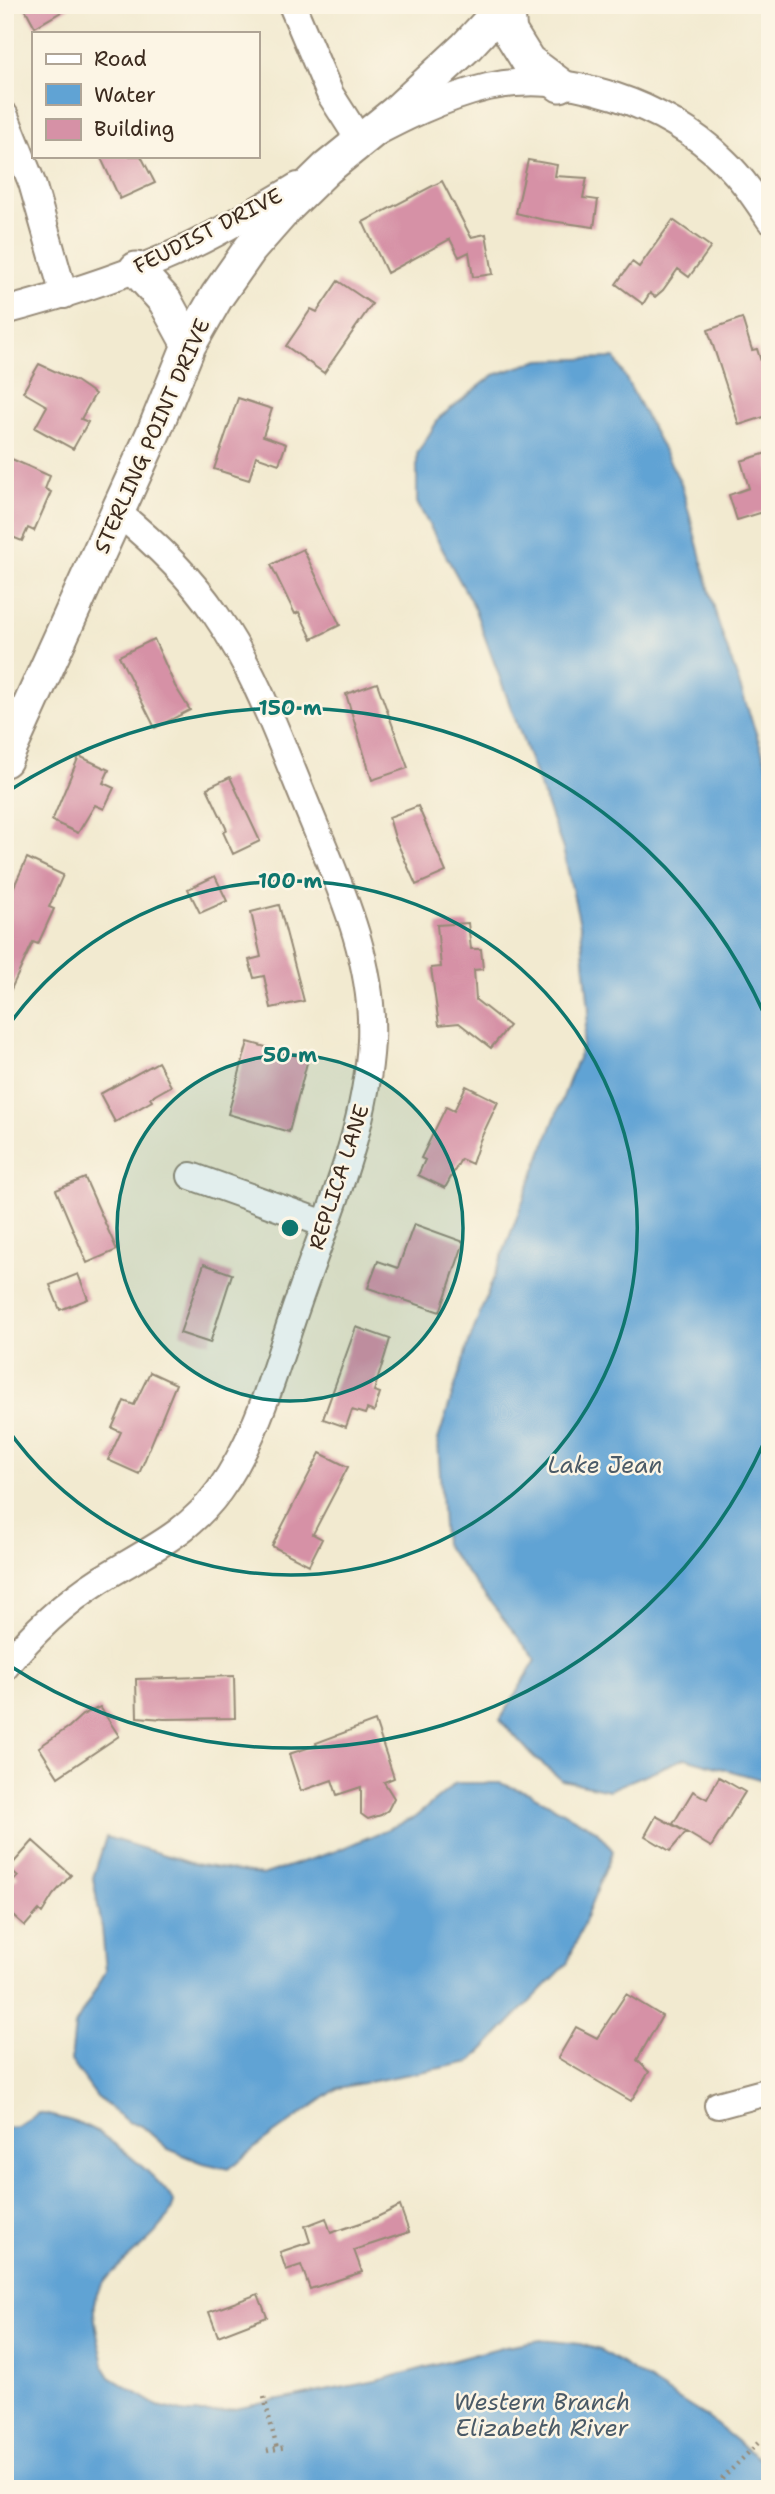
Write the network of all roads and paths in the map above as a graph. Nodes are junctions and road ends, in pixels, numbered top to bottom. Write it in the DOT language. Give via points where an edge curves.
graph roads {
  1 [pos="292,5"];
  2 [pos="505,5"];
  3 [pos="560,85"];
  4 [pos="5,116"];
  5 [pos="360,141"];
  6 [pos="327,168"];
  7 [pos="770,220"];
  8 [pos="136,269"];
  9 [pos="64,295"];
  10 [pos="5,312"];
  11 [pos="189,345"];
  12 [pos="117,512"];
  13 [pos="8,751"];
  14 [pos="191,1176"];
  15 [pos="325,1224"];
  16 [pos="5,1667"];
  17 [pos="770,2091"];
  18 [pos="718,2105"];
  19 [pos="5,2343"];
  20 [pos="9,2373"];
  21 [pos="264,2397"];
  22 [pos="760,2441"];
  23 [pos="285,2447"];
  24 [pos="277,2449"];
  25 [pos="267,2451"];
  26 [pos="712,2489"];
  1 -- 5 [label="street" via="330,94"];
  2 -- 3 [label="street" via="510,32 528,61"];
  2 -- 5 [label="street, STERLING POINT DRIVE" via="466,47"];
  3 -- 5 [label="street" via="529,83 461,95 413,113"];
  3 -- 7 [label="street" via="635,103 676,124 725,162"];
  4 -- 9 [label="street" via="32,183"];
  5 -- 6 [label="street, STERLING POINT DRIVE"];
  6 -- 8 [label="street, FEUDIST DRIVE" via="248,216"];
  6 -- 11 [label="street, STERLING POINT DRIVE" via="250,249"];
  8 -- 9 [label="street, FEUDIST DRIVE"];
  8 -- 11 [label="street" via="165,301"];
  9 -- 10 [label="street, FEUDIST DRIVE"];
  11 -- 12 [label="street, STERLING POINT DRIVE"];
  12 -- 13 [label="street, STERLING POINT DRIVE"];
  12 -- 15 [label="street, REPLICA LANE" via="184,573 242,656 333,870 360,947 370,1013 368,1080 355,1137"];
  14 -- 15 [label="street"];
  15 -- 16 [label="street, REPLICA LANE" via="267,1392 244,1449 222,1487 199,1516 177,1533 59,1611"];
  17 -- 18 [label="street"];
  19 -- 20 [label="path"];
  21 -- 24 [label="path"];
  22 -- 26 [label="path"];
  23 -- 24 [label="path"];
  24 -- 25 [label="path"];
}
